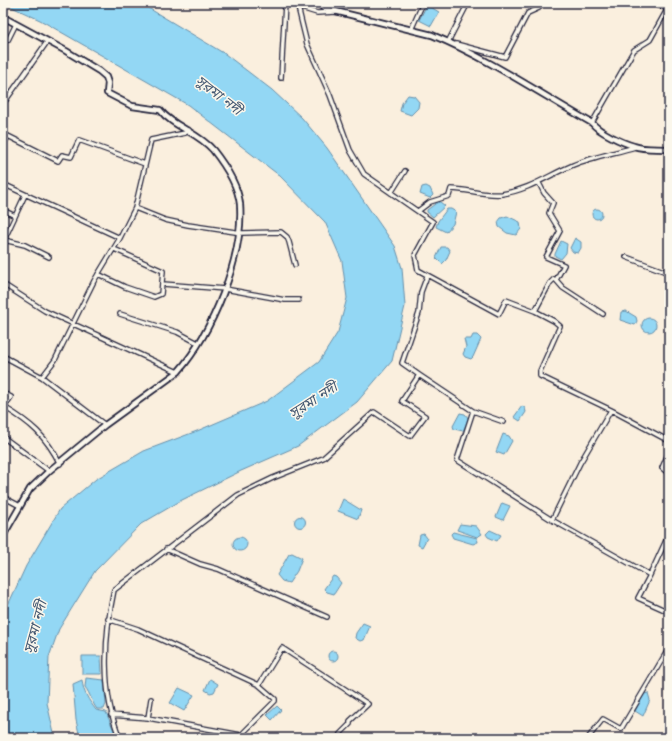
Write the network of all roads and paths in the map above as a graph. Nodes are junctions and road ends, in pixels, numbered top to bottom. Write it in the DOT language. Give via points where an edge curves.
graph roads {
  1 [pos="285,3"];
  2 [pos="297,3"];
  3 [pos="316,3"];
  4 [pos="423,3"];
  5 [pos="468,3"];
  6 [pos="542,3"];
  7 [pos="656,3"];
  8 [pos="298,8"];
  9 [pos="668,8"];
  10 [pos="337,12"];
  11 [pos="3,17"];
  12 [pos="16,24"];
  13 [pos="411,30"];
  14 [pos="8,40"];
  15 [pos="47,42"];
  16 [pos="448,42"];
  17 [pos="281,78"];
  18 [pos="3,98"];
  19 [pos="592,123"];
  20 [pos="188,130"];
  21 [pos="3,146"];
  22 [pos="635,147"];
  23 [pos="669,149"];
  24 [pos="145,164"];
  25 [pos="405,171"];
  26 [pos="539,183"];
  27 [pos="3,184"];
  28 [pos="391,193"];
  29 [pos="25,195"];
  30 [pos="135,208"];
  31 [pos="3,210"];
  32 [pos="418,211"];
  33 [pos="15,216"];
  34 [pos="238,232"];
  35 [pos="120,238"];
  36 [pos="3,240"];
  37 [pos="114,249"];
  38 [pos="49,256"];
  39 [pos="626,257"];
  40 [pos="295,265"];
  41 [pos="669,273"];
  42 [pos="98,274"];
  43 [pos="427,276"];
  44 [pos="556,280"];
  45 [pos="3,284"];
  46 [pos="163,284"];
  47 [pos="225,290"];
  48 [pos="299,300"];
  49 [pos="534,311"];
  50 [pos="120,314"];
  51 [pos="603,314"];
  52 [pos="74,325"];
  53 [pos="198,343"];
  54 [pos="3,356"];
  55 [pos="178,372"];
  56 [pos="419,375"];
  57 [pos="42,377"];
  58 [pos="3,393"];
  59 [pos="4,409"];
  60 [pos="611,410"];
  61 [pos="473,411"];
  62 [pos="504,422"];
  63 [pos="105,425"];
  64 [pos="3,437"];
  65 [pos="669,441"];
  66 [pos="669,452"];
  67 [pos="60,464"];
  68 [pos="49,471"];
  69 [pos="669,474"];
  70 [pos="3,496"];
  71 [pos="20,506"];
  72 [pos="552,520"];
  73 [pos="669,534"];
  74 [pos="3,536"];
  75 [pos="166,549"];
  76 [pos="650,575"];
  77 [pos="669,612"];
  78 [pos="327,617"];
  79 [pos="108,619"];
  80 [pos="669,648"];
  81 [pos="259,685"];
  82 [pos="151,699"];
  83 [pos="112,715"];
  84 [pos="148,718"];
  85 [pos="340,734"];
  86 [pos="242,737"];
  87 [pos="120,738"];
  88 [pos="588,738"];
  1 -- 8 [label="street"];
  1 -- 17 [label="street"];
  2 -- 8 [label="street"];
  3 -- 10 [label="street"];
  4 -- 13 [label="street"];
  5 -- 16 [label="street"];
  6 -- 16 [label="street" via="539,8 528,13 505,57"];
  7 -- 9 [label="street"];
  8 -- 10 [label="street" via="317,13"];
  8 -- 28 [label="street" via="307,44 330,95 350,150 364,174"];
  9 -- 19 [label="street" via="650,40 634,50"];
  10 -- 13 [label="street"];
  11 -- 12 [label="street"];
  12 -- 14 [label="street"];
  12 -- 15 [label="street"];
  13 -- 16 [label="street"];
  15 -- 18 [label="street" via="6,100"];
  15 -- 20 [label="street" via="103,74 108,83 107,93 132,106 160,110 166,117"];
  16 -- 19 [label="street"];
  19 -- 22 [label="street" via="596,128"];
  20 -- 24 [label="street" via="185,133 152,139"];
  20 -- 34 [label="street" via="212,149 230,175 240,203"];
  21 -- 24 [label="street" via="8,136 58,161 62,155 71,157 79,140"];
  22 -- 23 [label="street"];
  22 -- 26 [label="street" via="573,164"];
  24 -- 30 [label="street"];
  25 -- 28 [label="street"];
  26 -- 32 [label="street" via="504,194 491,195 451,189 450,196 430,202"];
  26 -- 44 [label="street" via="553,203 549,213 560,231 546,257 564,265"];
  27 -- 29 [label="street"];
  28 -- 32 [label="street"];
  29 -- 33 [label="street"];
  29 -- 35 [label="street"];
  30 -- 34 [label="street" via="165,220"];
  30 -- 35 [label="street"];
  31 -- 33 [label="street"];
  32 -- 43 [label="street" via="433,222 415,255 418,270"];
  33 -- 36 [label="street"];
  34 -- 40 [label="street" via="281,232 287,237"];
  34 -- 47 [label="street"];
  35 -- 37 [label="street"];
  36 -- 38 [label="street" via="25,245"];
  37 -- 42 [label="street"];
  37 -- 46 [label="street" via="161,269 164,273"];
  39 -- 41 [label="street"];
  42 -- 46 [label="street" via="154,297 160,296"];
  42 -- 52 [label="street"];
  43 -- 49 [label="street" via="499,314 506,300"];
  43 -- 56 [label="street" via="421,292 419,313 402,363"];
  44 -- 49 [label="street" via="550,283"];
  44 -- 51 [label="street" via="563,288"];
  45 -- 52 [label="street" via="45,311"];
  46 -- 47 [label="street"];
  47 -- 48 [label="street"];
  47 -- 53 [label="street"];
  49 -- 60 [label="street" via="554,320 560,326 540,376"];
  50 -- 53 [label="street" via="177,332"];
  52 -- 55 [label="street"];
  52 -- 57 [label="street" via="55,360"];
  53 -- 55 [label="street"];
  54 -- 57 [label="street"];
  55 -- 63 [label="street"];
  56 -- 61 [label="street"];
  56 -- 75 [label="street" via="402,401 425,416 410,436 374,412 323,458 238,495"];
  57 -- 63 [label="street"];
  58 -- 59 [label="street" via="11,397"];
  59 -- 67 [label="street" via="25,419 50,444"];
  60 -- 65 [label="street"];
  60 -- 72 [label="street" via="580,463"];
  61 -- 62 [label="street"];
  61 -- 72 [label="street" via="457,460"];
  63 -- 67 [label="street"];
  64 -- 68 [label="street"];
  66 -- 69 [label="street" via="662,468"];
  67 -- 68 [label="street"];
  68 -- 71 [label="street" via="30,489"];
  70 -- 71 [label="street"];
  71 -- 74 [label="street"];
  72 -- 76 [label="street"];
  73 -- 76 [label="street"];
  75 -- 78 [label="street"];
  75 -- 79 [label="street" via="146,567 116,587"];
  76 -- 77 [label="street" via="638,598"];
  79 -- 81 [label="street" via="138,629"];
  79 -- 83 [label="street" via="106,678"];
  80 -- 88 [label="street" via="621,729 603,719"];
  81 -- 85 [label="street" via="282,648 368,704"];
  81 -- 86 [label="street" via="275,699 275,702"];
  82 -- 84 [label="street"];
  83 -- 84 [label="street"];
  83 -- 87 [label="street"];
  84 -- 86 [label="street"];
}
